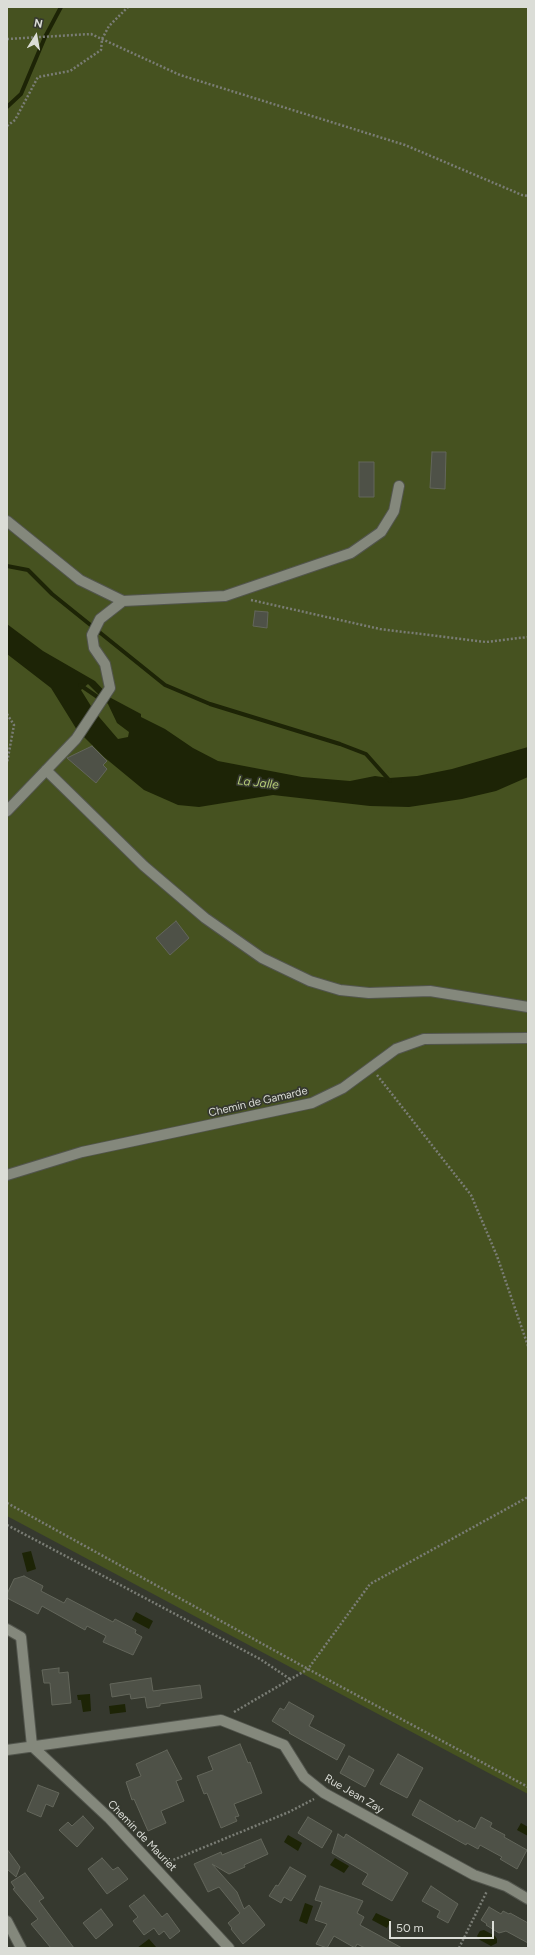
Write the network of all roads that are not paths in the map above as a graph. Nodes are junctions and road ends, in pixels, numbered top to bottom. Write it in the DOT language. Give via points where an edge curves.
graph roads {
  1 [pos="399,486"];
  2 [pos="7,521"];
  3 [pos="123,601"];
  4 [pos="46,770"];
  5 [pos="7,811"];
  6 [pos="528,1007"];
  7 [pos="528,1038"];
  8 [pos="7,1175"];
  9 [pos="7,1629"];
  10 [pos="32,1746"];
  11 [pos="7,1750"];
  12 [pos="528,1899"];
  13 [pos="7,1921"];
  14 [pos="21,1948"];
  15 [pos="229,1948"];
  1 -- 3 [label="street" via="394,511 381,532 351,553 225,596"];
  2 -- 3 [label="street" via="80,580"];
  3 -- 4 [label="street" via="100,619 92,635 94,648 106,664 110,688 76,739"];
  4 -- 5 [label="street"];
  4 -- 6 [label="street" via="144,866 205,918 269,961 310,981 340,990 369,993 430,991"];
  7 -- 8 [label="street, Chemin de Gamarde" via="424,1039 396,1048 343,1088 312,1103 82,1152"];
  9 -- 10 [label="street" via="21,1637"];
  10 -- 11 [label="street, Rue Jean Zay"];
  10 -- 12 [label="street, Rue Jean Zay" via="221,1720 284,1745 304,1777 324,1792 474,1875 506,1886"];
  10 -- 15 [label="street, Chemin de Mauriet" via="109,1818"];
  13 -- 14 [label="street"];
}
